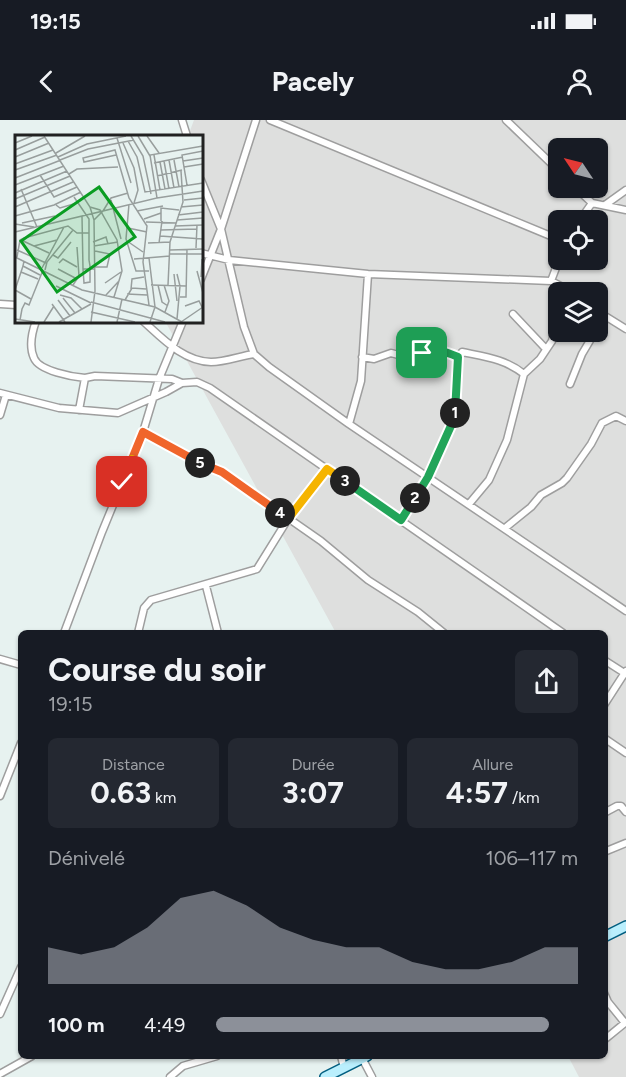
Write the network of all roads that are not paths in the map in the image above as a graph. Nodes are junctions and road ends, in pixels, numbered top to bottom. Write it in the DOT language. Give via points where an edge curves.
graph roads {
  1 [pos="182,120"];
  2 [pos="256,120"];
  3 [pos="270,120"];
  4 [pos="510,122"];
  5 [pos="187,135"];
  6 [pos="548,160"];
  7 [pos="202,182"];
  8 [pos="626,190"];
  9 [pos="587,198"];
  10 [pos="592,203"];
  11 [pos="605,205"];
  12 [pos="587,210"];
  13 [pos="626,210"];
  14 [pos="222,229"];
  15 [pos="548,234"];
  16 [pos="202,253"];
  17 [pos="211,255"];
  18 [pos="229,260"];
  19 [pos="555,270"];
  20 [pos="368,274"];
  21 [pos="202,277"];
  22 [pos="551,281"];
  23 [pos="0,304"];
  24 [pos="15,305"];
  25 [pos="513,314"];
  26 [pos="608,318"];
  27 [pos="36,322"];
  28 [pos="144,322"];
  29 [pos="183,322"];
  30 [pos="626,329"];
  31 [pos="551,342"];
  32 [pos="589,342"];
  33 [pos="172,347"];
  34 [pos="546,349"];
  35 [pos="254,354"];
  36 [pos="362,357"];
  37 [pos="458,357"];
  38 [pos="524,374"];
  39 [pos="85,378"];
  40 [pos="159,379"];
  41 [pos="182,383"];
  42 [pos="570,384"];
  43 [pos="3,394"];
  44 [pos="154,397"];
  45 [pos="79,410"];
  46 [pos="0,415"];
  47 [pos="626,421"];
  48 [pos="350,424"];
  49 [pos="143,432"];
  50 [pos="327,469"];
  51 [pos="428,477"];
  52 [pos="469,504"];
  53 [pos="288,519"];
  54 [pos="401,520"];
  55 [pos="505,528"];
  56 [pos="206,586"];
  57 [pos="626,611"];
  58 [pos="552,626"];
  59 [pos="65,630"];
  60 [pos="139,630"];
  61 [pos="217,630"];
  62 [pos="440,630"];
  63 [pos="549,630"];
  64 [pos="558,630"];
  65 [pos="0,659"];
  66 [pos="608,662"];
  67 [pos="18,664"];
  68 [pos="626,673"];
  69 [pos="608,699"];
  70 [pos="608,741"];
  71 [pos="18,751"];
  72 [pos="626,753"];
  73 [pos="0,796"];
  74 [pos="608,811"];
  75 [pos="626,812"];
  76 [pos="626,843"];
  77 [pos="608,850"];
  78 [pos="626,926"];
  79 [pos="608,935"];
  80 [pos="18,974"];
  81 [pos="608,1002"];
  82 [pos="0,1014"];
  83 [pos="626,1023"];
  84 [pos="608,1037"];
  85 [pos="27,1059"];
  86 [pos="208,1059"];
  87 [pos="342,1059"];
  88 [pos="361,1059"];
  89 [pos="366,1059"];
  90 [pos="344,1068"];
  91 [pos="0,1074"];
  92 [pos="170,1077"];
  93 [pos="325,1077"];
  94 [pos="372,1077"];
  1 -- 5 [label="street"];
  2 -- 14 [label="street"];
  3 -- 15 [label="street"];
  4 -- 6 [label="street"];
  7 -- 14 [label="street"];
  8 -- 11 [label="street"];
  9 -- 10 [label="street"];
  10 -- 11 [label="street"];
  10 -- 12 [label="street"];
  11 -- 13 [label="street"];
  14 -- 17 [label="street"];
  14 -- 18 [label="street"];
  16 -- 17 [label="street"];
  17 -- 18 [label="street"];
  17 -- 21 [label="street"];
  18 -- 20 [label="street"];
  18 -- 35 [label="street"];
  19 -- 22 [label="street"];
  20 -- 22 [label="street"];
  20 -- 36 [label="street"];
  23 -- 24 [label="street"];
  25 -- 34 [label="street"];
  26 -- 30 [label="street"];
  27 -- 39 [label="street" via="32,344 38,364 70,377"];
  28 -- 33 [label="street"];
  29 -- 33 [label="street"];
  31 -- 34 [label="street"];
  32 -- 42 [label="street"];
  33 -- 35 [label="street" via="194,359 213,362"];
  33 -- 40 [label="street"];
  34 -- 38 [label="street"];
  35 -- 48 [label="street"];
  36 -- 37 [label="street" via="374,359 391,353 406,357 432,350"];
  36 -- 48 [label="street" via="361,381"];
  37 -- 38 [label="street" via="462,352 491,358 513,365"];
  37 -- 51 [label="street" via="454,419"];
  38 -- 52 [label="street" via="507,440 489,480"];
  39 -- 40 [label="street"];
  39 -- 45 [label="street"];
  40 -- 41 [label="street"];
  40 -- 44 [label="street"];
  41 -- 44 [label="street"];
  41 -- 50 [label="street" via="197,382 210,387"];
  43 -- 45 [label="street"];
  43 -- 46 [label="street"];
  44 -- 45 [label="street" via="118,413"];
  44 -- 49 [label="street"];
  47 -- 55 [label="street" via="616,416 602,423 567,478 541,495"];
  48 -- 51 [label="street"];
  49 -- 53 [label="street" via="222,472"];
  49 -- 59 [label="street"];
  50 -- 53 [label="street"];
  50 -- 54 [label="street"];
  51 -- 52 [label="street"];
  51 -- 54 [label="street"];
  52 -- 55 [label="street"];
  53 -- 56 [label="street" via="257,569"];
  53 -- 62 [label="street"];
  54 -- 58 [label="street"];
  55 -- 57 [label="street"];
  56 -- 60 [label="street" via="151,600 144,608"];
  56 -- 61 [label="street"];
  58 -- 63 [label="street"];
  58 -- 64 [label="street"];
  65 -- 67 [label="street"];
  66 -- 68 [label="street"];
  68 -- 69 [label="street"];
  70 -- 72 [label="street"];
  71 -- 73 [label="street"];
  74 -- 75 [label="street" via="621,806"];
  76 -- 77 [label="street"];
  78 -- 79 [label="main road"];
  80 -- 82 [label="street"];
  81 -- 83 [label="street"];
  83 -- 84 [label="street"];
  85 -- 91 [label="street"];
  86 -- 92 [label="street" via="183,1066"];
  87 -- 90 [label="street"];
  88 -- 90 [label="main road"];
  89 -- 94 [label="street"];
  90 -- 93 [label="main road"];
}
